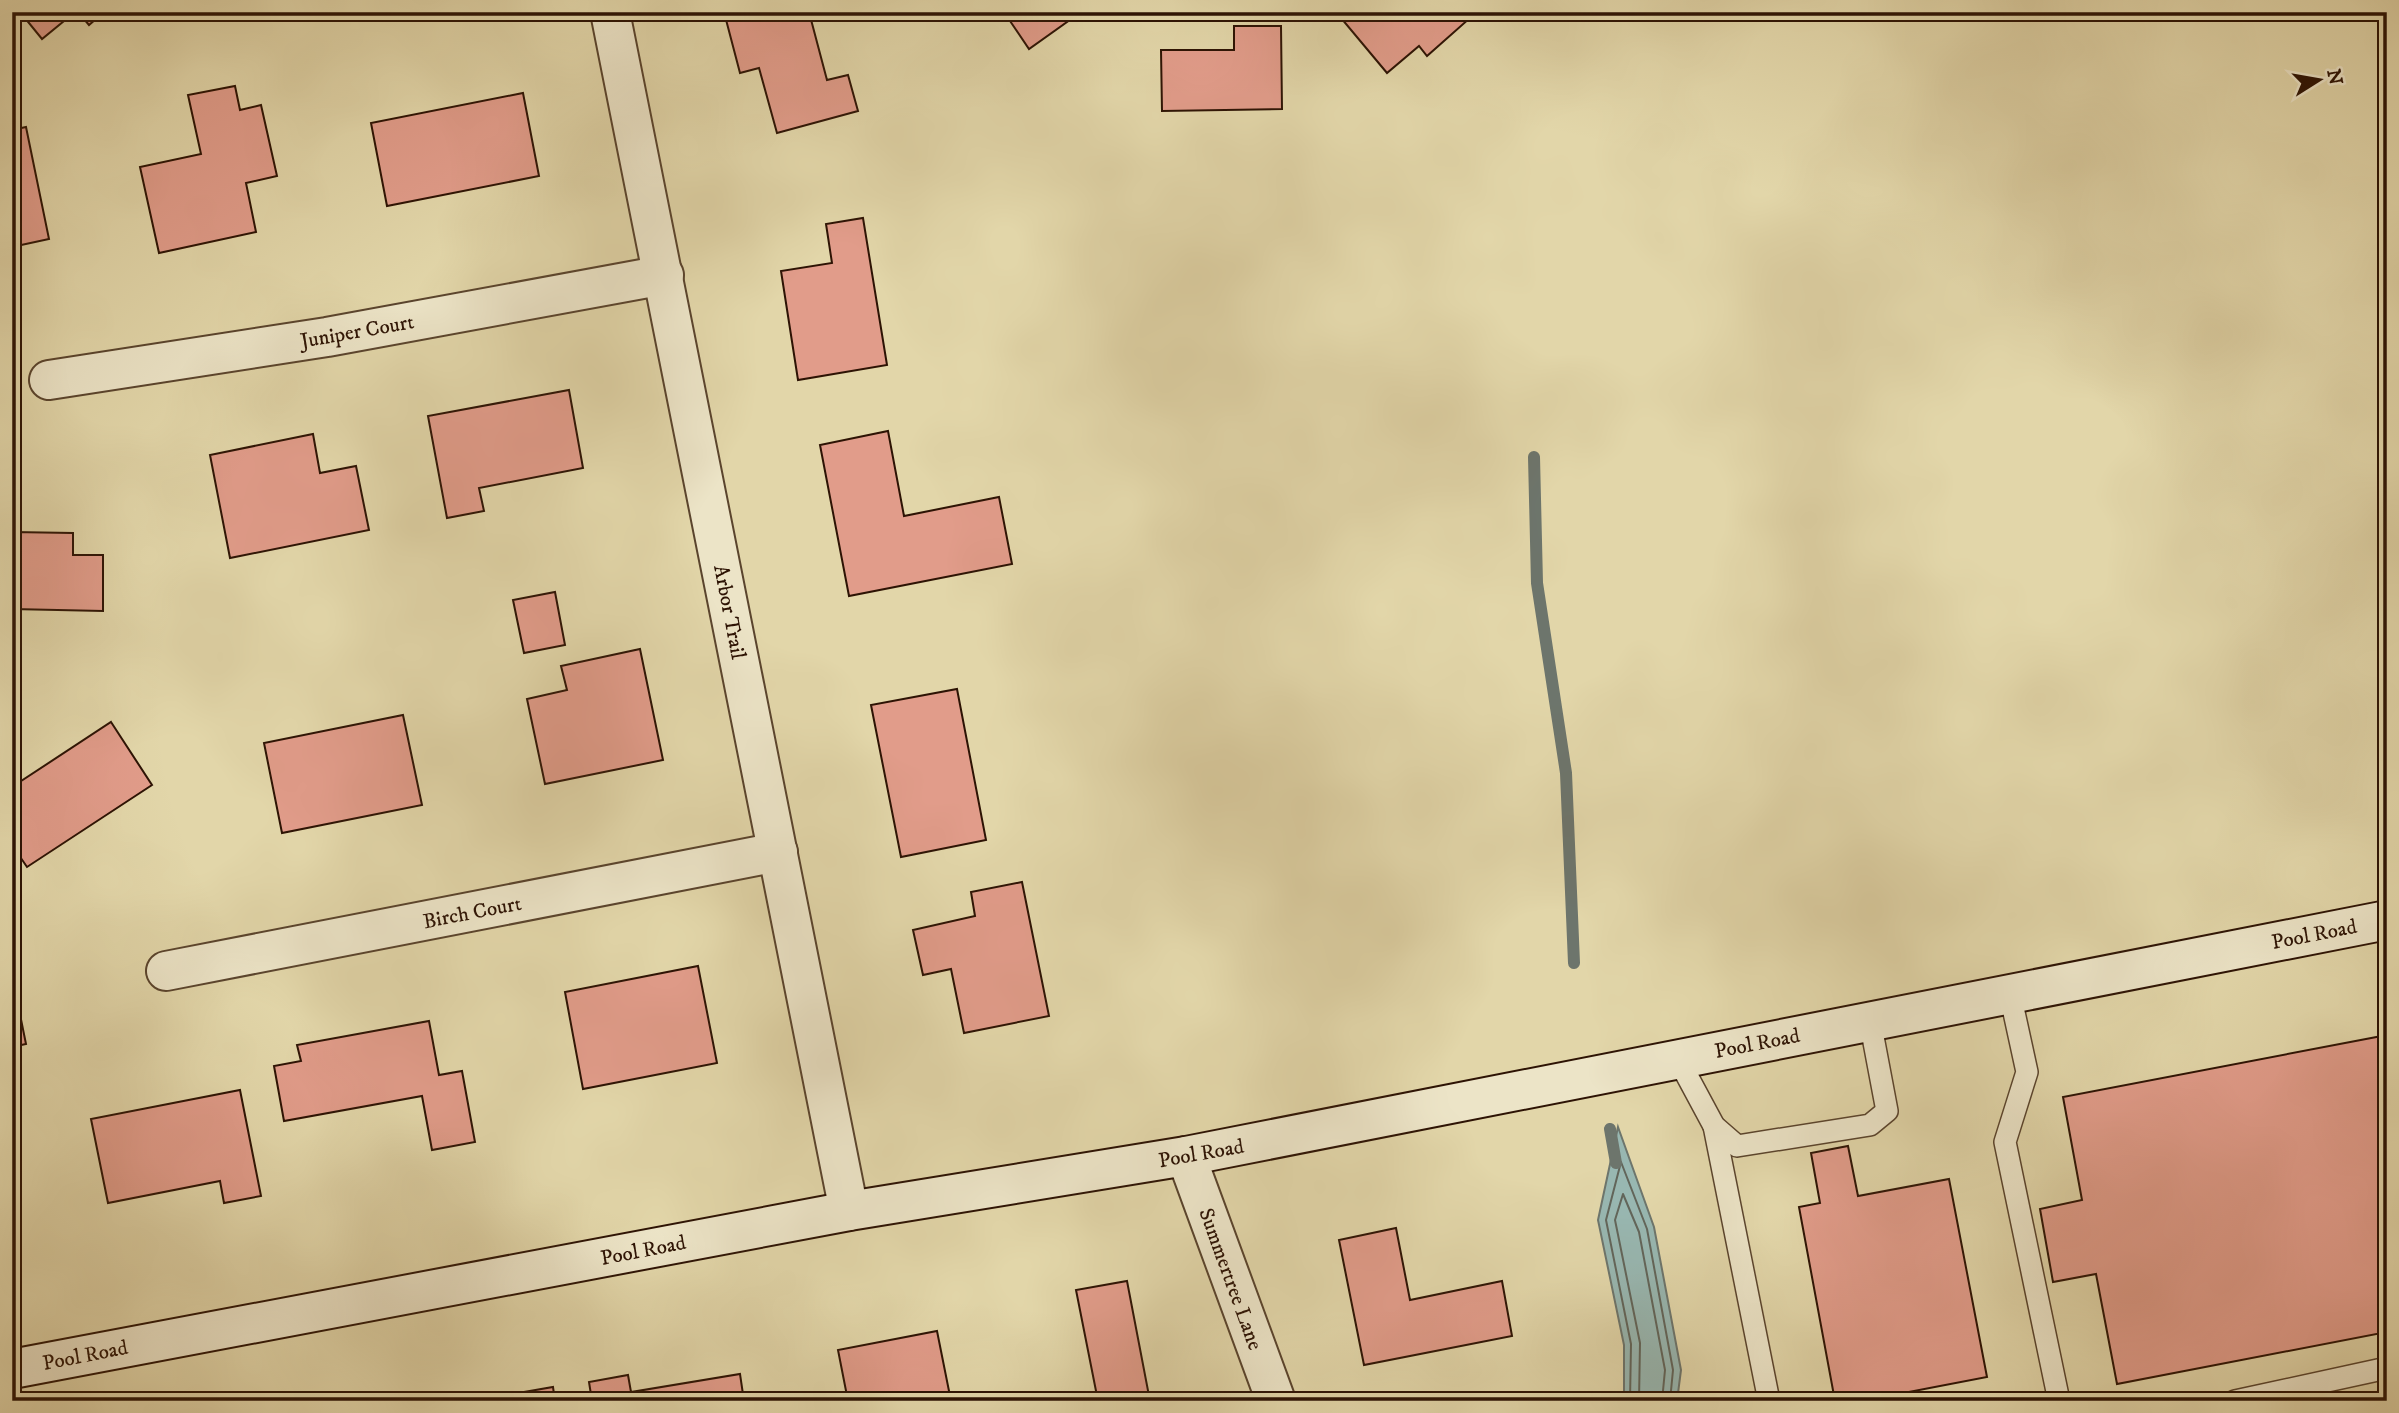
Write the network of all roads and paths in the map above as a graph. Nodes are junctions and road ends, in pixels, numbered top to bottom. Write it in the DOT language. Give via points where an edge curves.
graph roads {
  1 [pos="610,12"];
  2 [pos="664,275"];
  3 [pos="48,380"];
  4 [pos="778,852"];
  5 [pos="2387,920"];
  6 [pos="166,971"];
  7 [pos="2010,994"];
  8 [pos="1870,1021"];
  9 [pos="1678,1059"];
  10 [pos="1714,1126"];
  11 [pos="1186,1156"];
  12 [pos="849,1212"];
  13 [pos="2387,1368"];
  14 [pos="12,1369"];
  15 [pos="1276,1401"];
  16 [pos="1769,1401"];
  17 [pos="2059,1401"];
  18 [pos="2235,1401"];
  1 -- 2 [label="street, Arbor Trail"];
  2 -- 3 [label="street, Juniper Court" via="327,337"];
  2 -- 4 [label="street, Arbor Trail"];
  4 -- 6 [label="street, Birch Court"];
  4 -- 12 [label="street, Arbor Trail"];
  5 -- 7 [label="street, Pool Road"];
  7 -- 8 [label="street, Pool Road"];
  7 -- 17 [label="lane" via="2027,1072 2005,1142"];
  8 -- 9 [label="street, Pool Road"];
  8 -- 10 [label="lane" via="1887,1111 1870,1125 1737,1146"];
  9 -- 10 [label="lane"];
  9 -- 11 [label="street, Pool Road"];
  10 -- 16 [label="lane"];
  11 -- 12 [label="street, Pool Road"];
  11 -- 15 [label="street, Summertree Lane"];
  12 -- 14 [label="street, Pool Road"];
  13 -- 18 [label="lane"];
}
